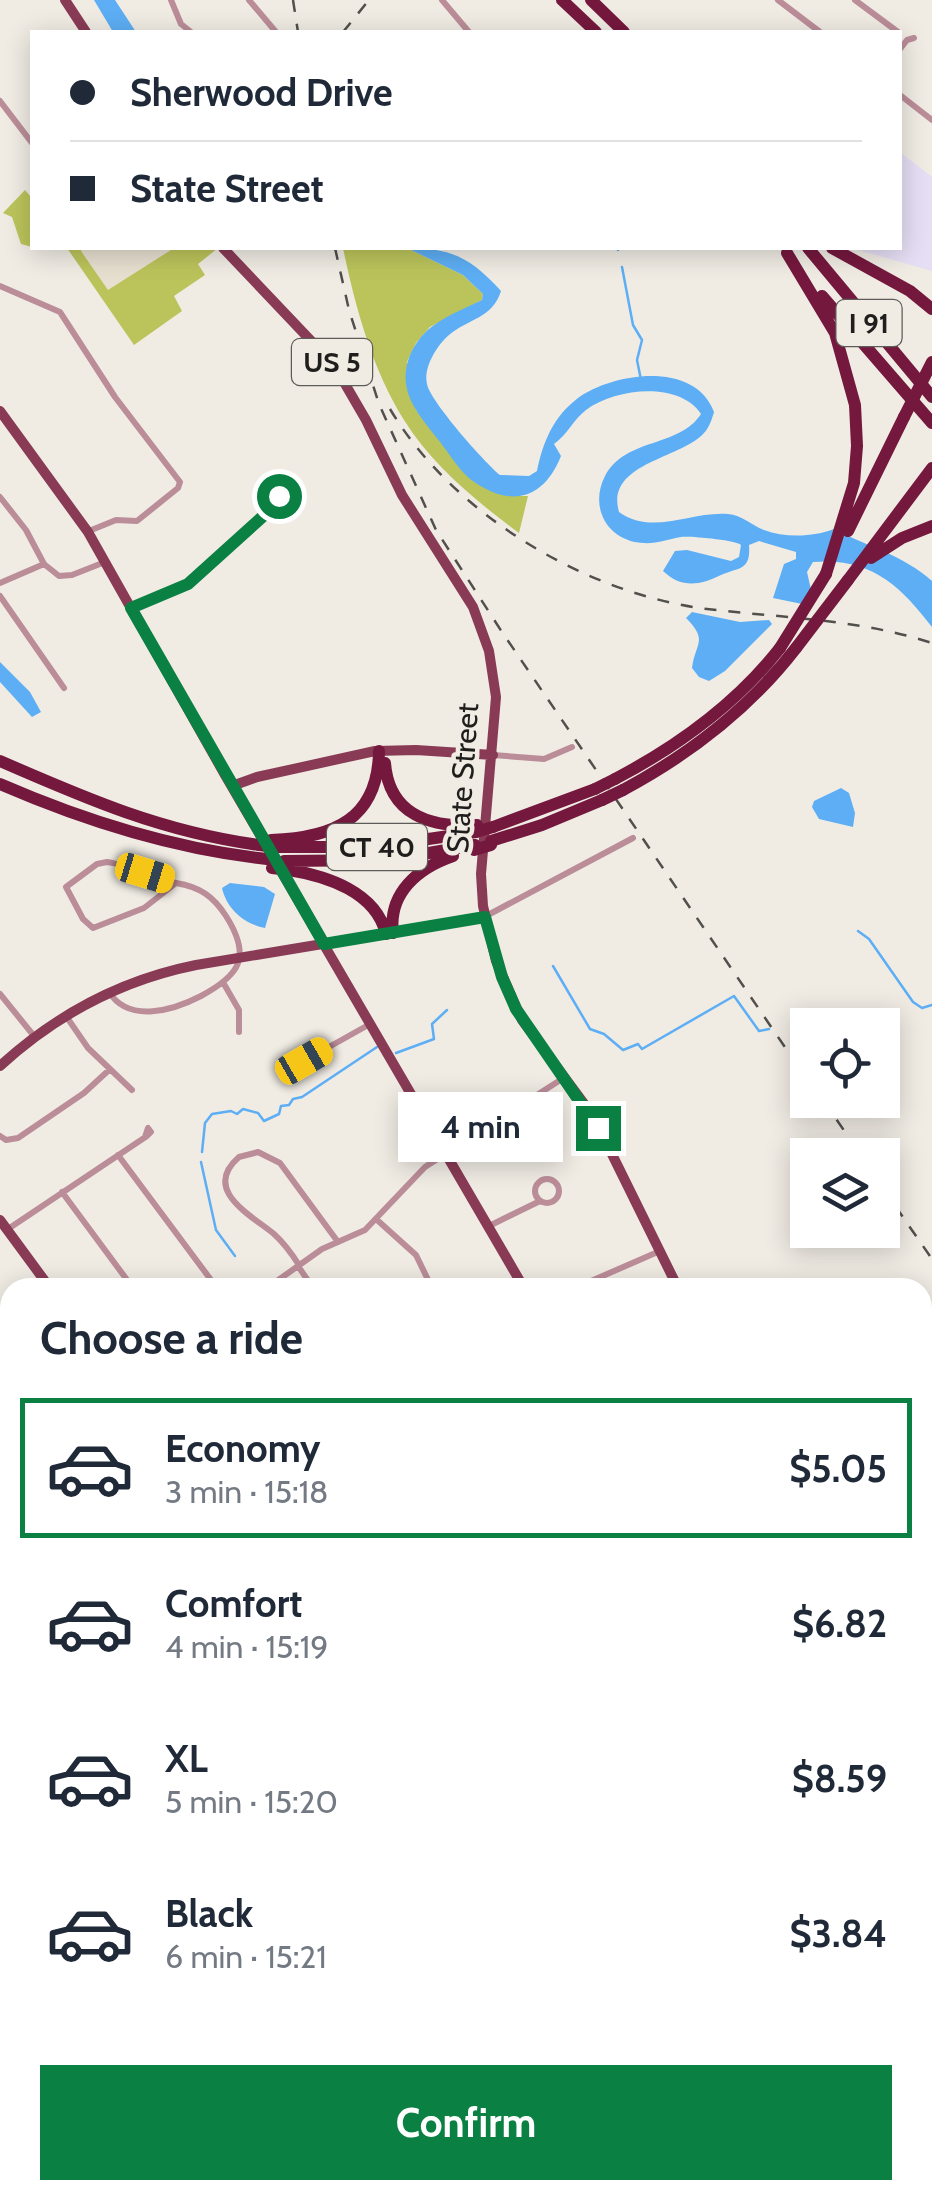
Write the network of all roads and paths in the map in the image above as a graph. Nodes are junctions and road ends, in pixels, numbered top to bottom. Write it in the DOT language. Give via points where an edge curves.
graph roads {
  1 [pos="172,0"];
  2 [pos="249,0"];
  3 [pos="442,0"];
  4 [pos="562,0"];
  5 [pos="590,0"];
  6 [pos="778,0"];
  7 [pos="855,0"];
  8 [pos="72,4"];
  9 [pos="85,30"];
  10 [pos="189,30"];
  11 [pos="274,30"];
  12 [pos="468,30"];
  13 [pos="594,30"];
  14 [pos="622,30"];
  15 [pos="817,30"];
  16 [pos="897,30"];
  17 [pos="902,97"];
  18 [pos="0,101"];
  19 [pos="932,120"];
  20 [pos="30,140"];
  21 [pos="225,250"];
  22 [pos="785,250"];
  23 [pos="810,250"];
  24 [pos="836,250"];
  25 [pos="0,286"];
  26 [pos="932,309"];
  27 [pos="932,362"];
  28 [pos="932,381"];
  29 [pos="932,397"];
  30 [pos="0,411"];
  31 [pos="906,418"];
  32 [pos="932,423"];
  33 [pos="932,468"];
  34 [pos="0,497"];
  35 [pos="281,500"];
  36 [pos="850,516"];
  37 [pos="932,526"];
  38 [pos="88,532"];
  39 [pos="106,562"];
  40 [pos="44,564"];
  41 [pos="848,580"];
  42 [pos="0,582"];
  43 [pos="0,596"];
  44 [pos="131,608"];
  45 [pos="64,688"];
  46 [pos="572,748"];
  47 [pos="382,751"];
  48 [pos="493,756"];
  49 [pos="0,760"];
  50 [pos="0,784"];
  51 [pos="619,785"];
  52 [pos="232,786"];
  53 [pos="519,826"];
  54 [pos="492,834"];
  55 [pos="475,838"];
  56 [pos="632,838"];
  57 [pos="265,843"];
  58 [pos="278,864"];
  59 [pos="176,883"];
  60 [pos="485,917"];
  61 [pos="389,934"];
  62 [pos="324,944"];
  63 [pos="240,958"];
  64 [pos="224,984"];
  65 [pos="109,992"];
  66 [pos="0,994"];
  67 [pos="65,1016"];
  68 [pos="371,1024"];
  69 [pos="239,1032"];
  70 [pos="34,1036"];
  71 [pos="1,1064"];
  72 [pos="288,1065"];
  73 [pos="109,1070"];
  74 [pos="565,1076"];
  75 [pos="132,1090"];
  76 [pos="0,1136"];
  77 [pos="145,1137"];
  78 [pos="446,1153"];
  79 [pos="118,1155"];
  80 [pos="62,1192"];
  81 [pos="540,1201"];
  82 [pos="376,1219"];
  83 [pos="2,1223"];
  84 [pos="489,1226"];
  85 [pos="338,1242"];
  86 [pos="660,1251"];
  87 [pos="298,1265"];
  88 [pos="43,1278"];
  89 [pos="126,1278"];
  90 [pos="210,1278"];
  91 [pos="280,1278"];
  92 [pos="306,1278"];
  93 [pos="427,1278"];
  94 [pos="518,1278"];
  95 [pos="597,1278"];
  96 [pos="673,1278"];
  1 -- 10 [label="street"];
  2 -- 11 [label="street"];
  3 -- 12 [label="street"];
  4 -- 13 [label="highway"];
  5 -- 14 [label="highway"];
  6 -- 15 [label="street"];
  7 -- 16 [label="street"];
  8 -- 9 [label="main road"];
  17 -- 19 [label="street"];
  18 -- 20 [label="street"];
  21 -- 48 [label="main road, State Street / US 5" via="334,365 402,496 474,607 495,686"];
  22 -- 32 [label="highway, I 91"];
  22 -- 36 [label="highway" via="831,326 852,388 856,460"];
  23 -- 29 [label="highway, I 91"];
  24 -- 26 [label="highway"];
  25 -- 38 [label="street" via="60,312 180,482 137,521 116,520"];
  27 -- 31 [label="highway, bridge"];
  28 -- 31 [label="highway, bridge"];
  30 -- 38 [label="main road"];
  31 -- 36 [label="highway"];
  33 -- 41 [label="highway"];
  34 -- 40 [label="street"];
  35 -- 44 [label="street" via="188,584"];
  36 -- 51 [label="highway, bridge" via="826,574 746,688"];
  37 -- 41 [label="highway" via="876,554"];
  38 -- 39 [label="main road"];
  39 -- 40 [label="street" via="59,576"];
  39 -- 44 [label="main road"];
  40 -- 42 [label="street"];
  41 -- 51 [label="highway, bridge" via="766,685 722,726 668,764"];
  43 -- 45 [label="street"];
  44 -- 52 [label="main road"];
  46 -- 48 [label="street" via="548,758"];
  47 -- 48 [label="main road"];
  47 -- 52 [label="main road"];
  47 -- 55 [label="highway" via="388,784 403,806"];
  47 -- 57 [label="highway" via="374,789 358,814 322,832"];
  48 -- 60 [label="main road, State Street / US 5" via="481,868"];
  49 -- 57 [label="highway, CT 40" via="112,810 203,836"];
  50 -- 58 [label="highway" via="177,853"];
  51 -- 53 [label="highway, bridge"];
  52 -- 62 [label="main road"];
  53 -- 54 [label="highway"];
  53 -- 54 [label="highway"];
  54 -- 55 [label="highway, bridge"];
  54 -- 55 [label="highway, CT 40, bridge"];
  55 -- 57 [label="highway, CT 40" via="374,847"];
  55 -- 58 [label="highway, CT 40" via="388,860"];
  55 -- 61 [label="highway" via="412,880 394,908"];
  56 -- 60 [label="street"];
  58 -- 61 [label="highway" via="353,892"];
  59 -- 59 [label="street" via="107,862 66,886 92,928 144,908"];
  59 -- 63 [label="street" via="215,901 235,932"];
  60 -- 61 [label="main road"];
  60 -- 74 [label="main road, State Street / US 5" via="516,1009"];
  61 -- 62 [label="main road"];
  62 -- 63 [label="main road"];
  62 -- 68 [label="main road"];
  63 -- 64 [label="street"];
  63 -- 65 [label="main road" via="170,970"];
  64 -- 65 [label="street" via="163,1011 123,1005"];
  64 -- 69 [label="street" via="240,1010"];
  65 -- 67 [label="main road"];
  66 -- 70 [label="street"];
  67 -- 70 [label="main road"];
  67 -- 73 [label="street"];
  68 -- 72 [label="street"];
  68 -- 78 [label="main road"];
  70 -- 71 [label="main road"];
  73 -- 75 [label="street"];
  73 -- 76 [label="street" via="18,1138"];
  74 -- 78 [label="street"];
  74 -- 86 [label="main road, State Street / US 5" via="606,1140"];
  77 -- 79 [label="street"];
  78 -- 82 [label="street"];
  78 -- 84 [label="main road"];
  79 -- 80 [label="street"];
  79 -- 90 [label="street"];
  80 -- 83 [label="street"];
  80 -- 89 [label="street"];
  81 -- 84 [label="street"];
  82 -- 85 [label="street"];
  82 -- 93 [label="street" via="416,1256"];
  83 -- 88 [label="main road"];
  84 -- 94 [label="main road"];
  85 -- 87 [label="street"];
  85 -- 87 [label="street" via="280,1163 258,1152 239,1157 226,1180 231,1199 284,1244"];
  86 -- 95 [label="street"];
  86 -- 96 [label="main road, State Street / US 5"];
  87 -- 91 [label="street"];
  87 -- 92 [label="street"];
}
